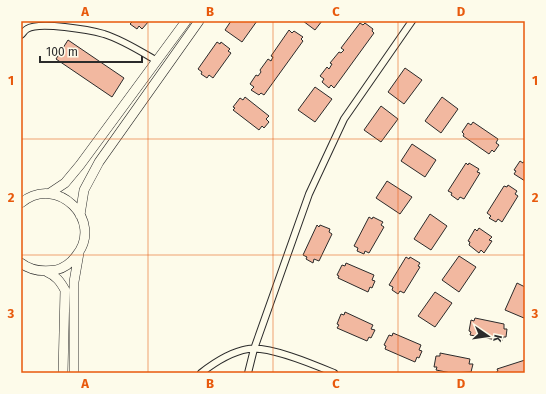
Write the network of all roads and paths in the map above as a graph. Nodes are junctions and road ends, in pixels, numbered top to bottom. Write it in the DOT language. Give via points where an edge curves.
graph roads {
  1 [pos="186,21"];
  2 [pos="199,21"];
  3 [pos="412,21"];
  4 [pos="21,36"];
  5 [pos="157,61"];
  6 [pos="50,193"];
  7 [pos="21,202"];
  8 [pos="80,215"];
  9 [pos="79,252"];
  10 [pos="21,263"];
  11 [pos="47,272"];
  12 [pos="254,349"];
  13 [pos="64,373"];
  14 [pos="74,373"];
  15 [pos="201,373"];
  16 [pos="248,373"];
  17 [pos="334,373"];
  1 -- 5 [label="street"];
  2 -- 8 [label="street" via="99,162 84,190"];
  3 -- 12 [label="street" via="344,119 309,194"];
  4 -- 5 [label="street" via="28,28 72,27 104,34"];
  5 -- 6 [label="street" via="80,165 65,183"];
  6 -- 7 [label="street" via="38,194"];
  6 -- 8 [label="street" via="73,204"];
  8 -- 9 [label="street" via="84,227 84,240"];
  9 -- 11 [label="street" via="71,262 60,269"];
  9 -- 14 [label="street" via="74,282"];
  10 -- 11 [label="street" via="34,270"];
  11 -- 13 [label="street" via="61,281 65,290"];
  12 -- 15 [label="street" via="219,359"];
  12 -- 16 [label="street"];
  12 -- 17 [label="street" via="305,361"];
}
